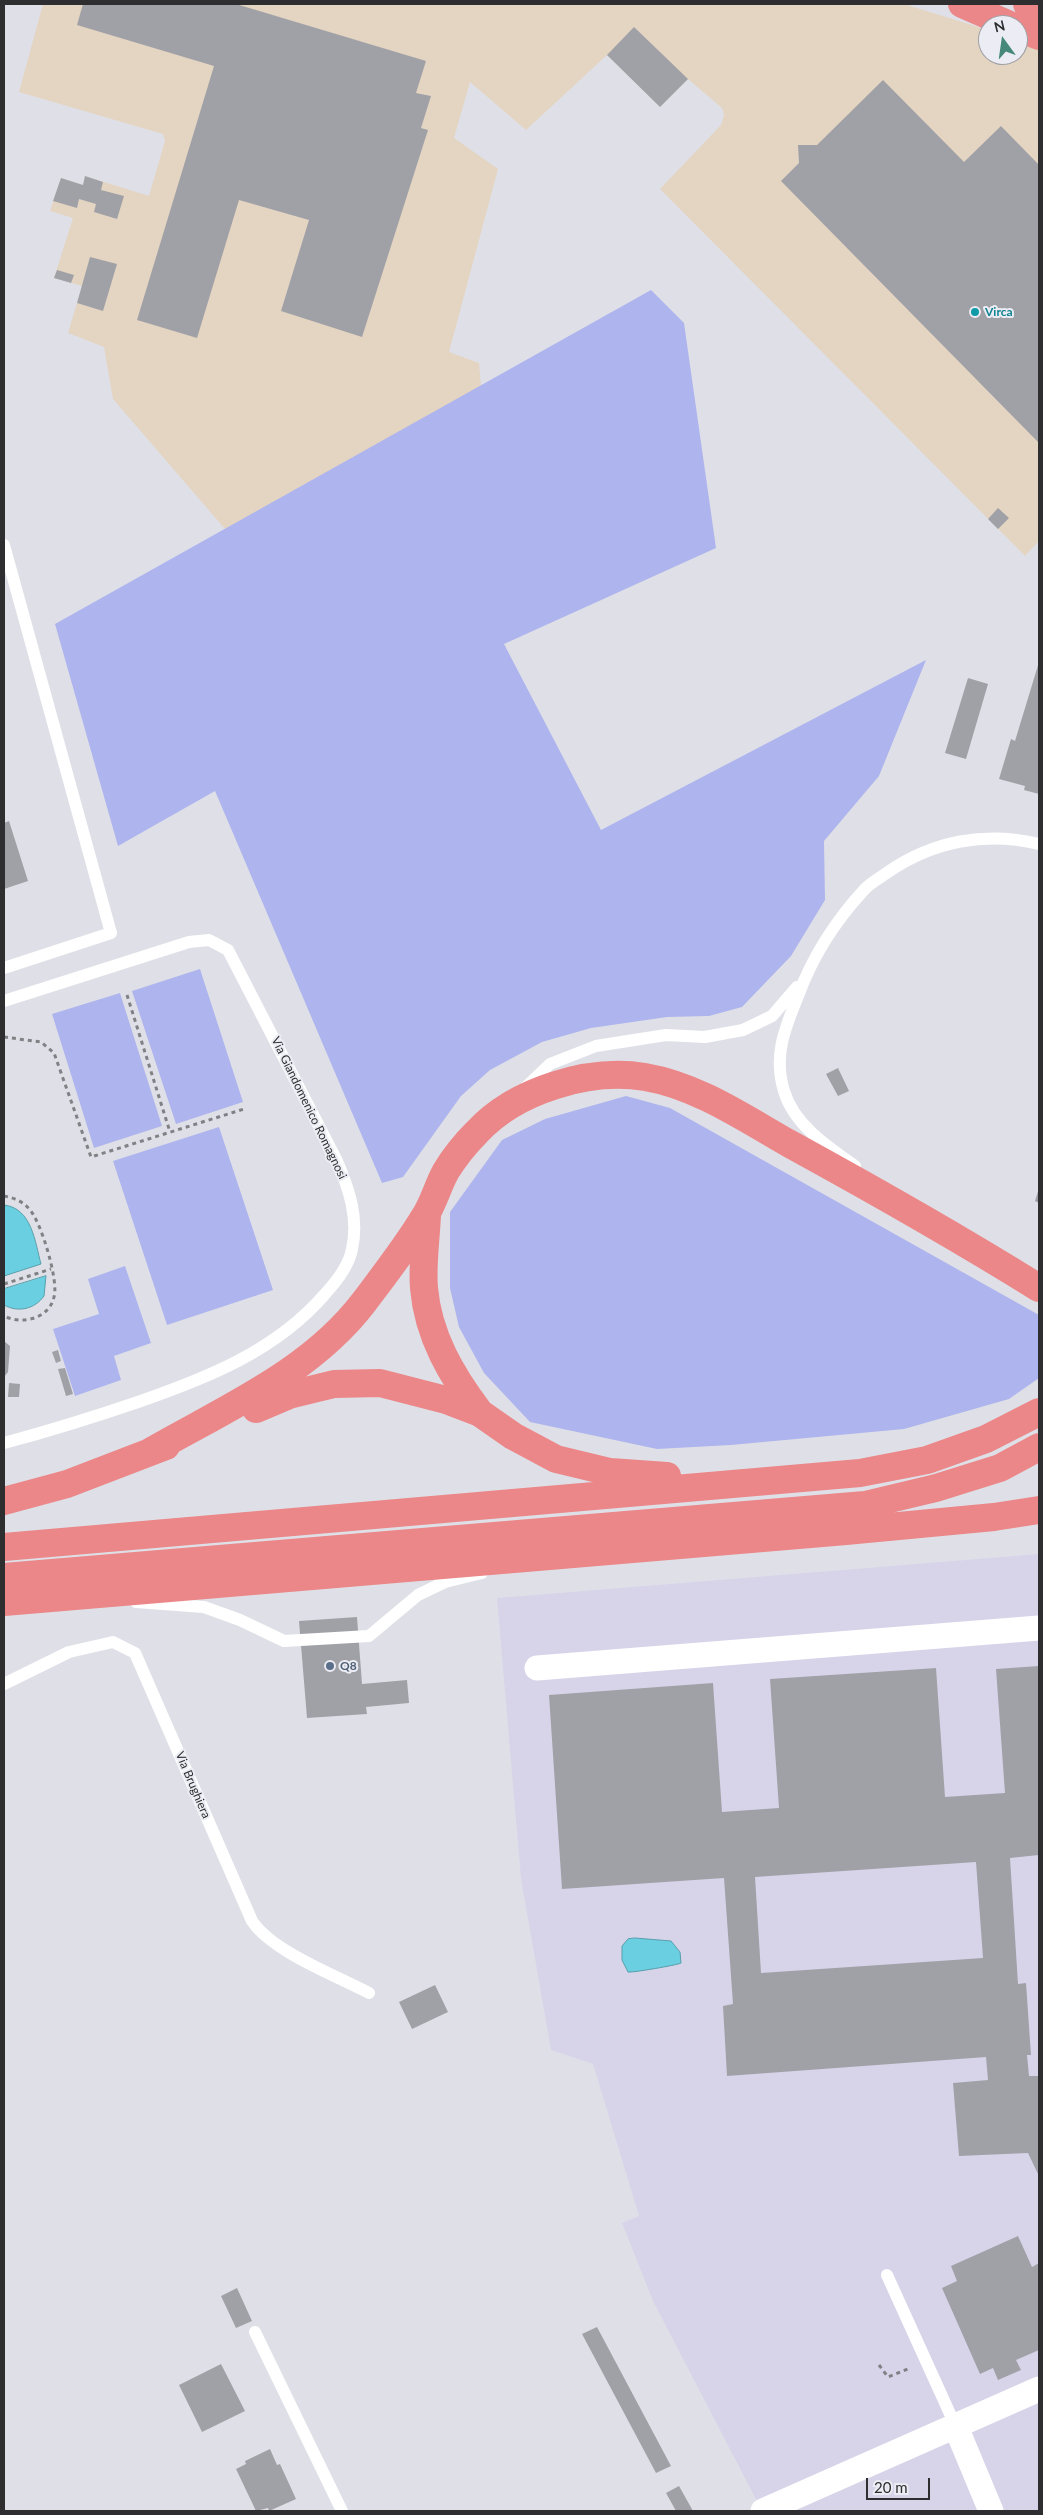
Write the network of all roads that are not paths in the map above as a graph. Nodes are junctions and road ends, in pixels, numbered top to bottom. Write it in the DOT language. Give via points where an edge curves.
graph roads {
  1 [pos="962,4"];
  2 [pos="1027,4"];
  3 [pos="1039,8"];
  4 [pos="987,15"];
  5 [pos="4,545"];
  6 [pos="1039,844"];
  7 [pos="4,968"];
  8 [pos="804,979"];
  9 [pos="4,1001"];
  10 [pos="505,1109"];
  11 [pos="426,1215"];
  12 [pos="931,1221"];
  13 [pos="1039,1288"];
  14 [pos="1039,1412"];
  15 [pos="480,1414"];
  16 [pos="4,1443"];
  17 [pos="1039,1447"];
  18 [pos="148,1453"];
  19 [pos="756,1482"];
  20 [pos="6,1500"];
  21 [pos="1039,1510"];
  22 [pos="4,1546"];
  23 [pos="549,1556"];
  24 [pos="4,1576"];
  25 [pos="67,1597"];
  26 [pos="4,1602"];
  27 [pos="1039,1628"];
  28 [pos="537,1668"];
  29 [pos="4,1684"];
  30 [pos="369,1993"];
  31 [pos="887,2275"];
  32 [pos="255,2332"];
  33 [pos="1039,2389"];
  34 [pos="956,2426"];
  35 [pos="342,2511"];
  36 [pos="763,2511"];
  37 [pos="991,2511"];
  1 -- 4 [label="highway"];
  2 -- 3 [label="highway"];
  5 -- 7 [label="lane" via="111,933"];
  6 -- 8 [label="lane" via="982,837 940,845 905,861 865,889 834,927"];
  8 -- 10 [label="lane" via="772,1016 743,1030 705,1037 666,1035 632,1039 596,1046 550,1064"];
  8 -- 12 [label="lane" via="778,1056 784,1091 797,1118 823,1144"];
  9 -- 16 [label="lane, Via Giandomenico Romagnosi" via="189,942 209,940 228,950 337,1161 350,1190 354,1222 352,1250 340,1277 312,1309 265,1346 194,1382 87,1420"];
  10 -- 11 [label="highway" via="477,1131 446,1170"];
  10 -- 12 [label="highway" via="556,1084 601,1076 644,1077 699,1094"];
  11 -- 15 [label="highway" via="424,1287 430,1326 443,1358"];
  11 -- 18 [label="highway" via="362,1305 322,1347 280,1378"];
  12 -- 13 [label="highway"];
  14 -- 19 [label="highway" via="986,1439 926,1460 860,1473"];
  15 -- 18 [label="highway" via="446,1400 380,1383 334,1384 289,1395"];
  15 -- 19 [label="highway" via="556,1459 610,1472"];
  17 -- 24 [label="highway" via="1000,1468 865,1505"];
  18 -- 20 [label="highway" via="67,1484"];
  19 -- 22 [label="highway"];
  21 -- 23 [label="highway" via="846,1531"];
  23 -- 25 [label="highway"];
  23 -- 25 [label="lane" via="431,1588 418,1595 370,1636 284,1641 204,1607"];
  25 -- 26 [label="highway"];
  27 -- 28 [label="street"];
  29 -- 30 [label="lane, Via Brughiera" via="78,1650 113,1642 135,1653 259,1932 280,1948"];
  31 -- 34 [label="lane"];
  32 -- 35 [label="lane"];
  33 -- 34 [label="street"];
  34 -- 36 [label="street"];
  34 -- 37 [label="street"];
}
